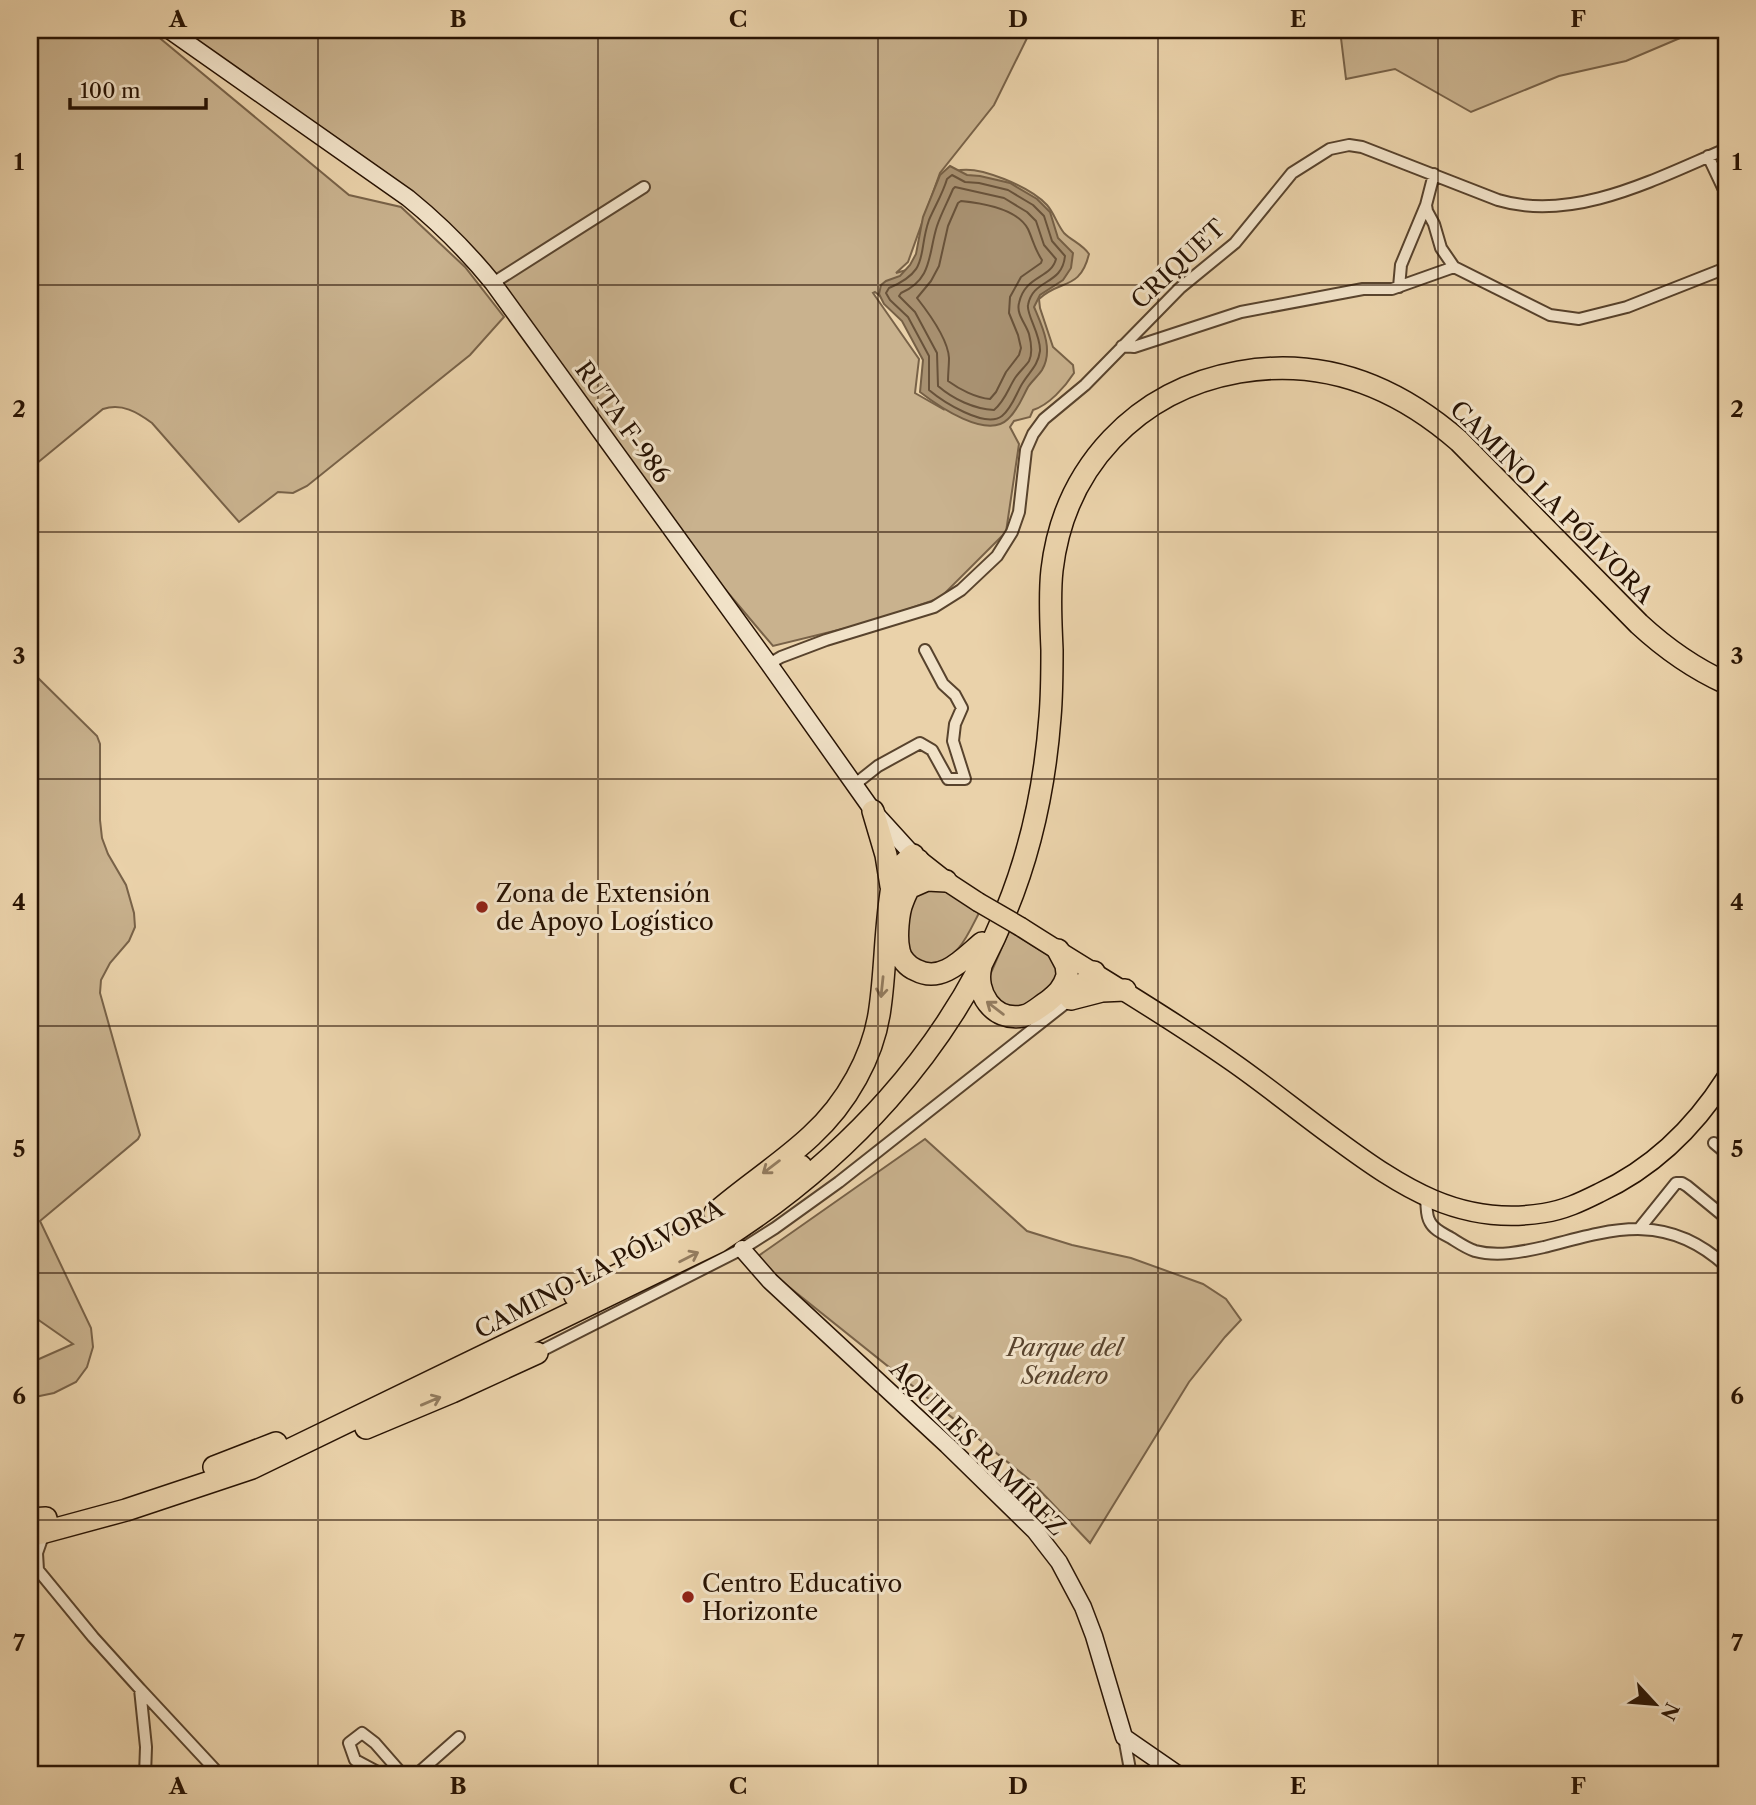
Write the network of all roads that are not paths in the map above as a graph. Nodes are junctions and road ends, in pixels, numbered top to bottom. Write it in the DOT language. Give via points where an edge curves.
graph roads {
  1 [pos="169,30"];
  2 [pos="1726,149"];
  3 [pos="1708,156"];
  4 [pos="1434,174"];
  5 [pos="644,187"];
  6 [pos="1726,194"];
  7 [pos="1426,205"];
  8 [pos="1454,267"];
  9 [pos="1726,268"];
  10 [pos="493,283"];
  11 [pos="1399,287"];
  12 [pos="1122,346"];
  13 [pos="925,650"];
  14 [pos="769,664"];
  15 [pos="1726,671"];
  16 [pos="1726,683"];
  17 [pos="854,785"];
  18 [pos="873,811"];
  19 [pos="915,858"];
  20 [pos="946,881"];
  21 [pos="901,891"];
  22 [pos="1058,950"];
  23 [pos="983,952"];
  24 [pos="1094,972"];
  25 [pos="1069,990"];
  26 [pos="1125,990"];
  27 [pos="1726,1078"];
  28 [pos="1714,1143"];
  29 [pos="1726,1153"];
  30 [pos="1425,1196"];
  31 [pos="1726,1218"];
  32 [pos="1639,1229"];
  33 [pos="679,1244"];
  34 [pos="742,1249"];
  35 [pos="1726,1266"];
  36 [pos="537,1353"];
  37 [pos="252,1468"];
  38 [pos="36,1526"];
  39 [pos="34,1567"];
  40 [pos="140,1689"];
  41 [pos="459,1737"];
  42 [pos="1124,1737"];
  43 [pos="145,1775"];
  44 [pos="220,1775"];
  45 [pos="383,1775"];
  46 [pos="403,1775"];
  47 [pos="416,1775"];
  48 [pos="1131,1775"];
  49 [pos="1179,1775"];
  1 -- 10 [label="main road, RUTA F-986" via="435,219"];
  2 -- 3 [label="street, CRIQUET"];
  3 -- 4 [label="street, CRIQUET" via="1594,199 1549,207 1508,203"];
  3 -- 6 [label="street"];
  4 -- 7 [label="street"];
  4 -- 12 [label="street, CRIQUET" via="1355,146 1324,151 1292,173 1235,243 1180,288"];
  5 -- 10 [label="street"];
  7 -- 8 [label="street" via="1441,248"];
  7 -- 11 [label="street" via="1401,265"];
  8 -- 9 [label="street" via="1550,315 1579,319 1627,307"];
  8 -- 11 [label="street"];
  10 -- 14 [label="main road, RUTA F-986"];
  11 -- 12 [label="street" via="1363,289 1241,312 1134,347"];
  12 -- 14 [label="street, CRIQUET" via="1033,434 1024,458 1012,532 997,556 961,590 934,607 826,640"];
  13 -- 17 [label="street" via="962,708 953,741 965,779 948,779 932,750 920,743 878,765"];
  14 -- 17 [label="main road, RUTA F-986"];
  15 -- 23 [label="highway, CAMINO LA PÓLVORA" via="1662,632 1468,437 1411,393 1363,372 1308,359 1246,361 1188,376 1138,403 1107,429 1079,465 1058,507 1045,551 1041,588 1041,707 1031,797 1018,851"];
  16 -- 23 [label="highway, CAMINO LA PÓLVORA" via="1660,643 1459,442 1396,396 1350,377 1304,368 1259,369 1197,383 1153,405 1119,431 1086,472 1066,511 1051,580 1052,680 1037,817 1015,889"];
  17 -- 18 [label="main road, RUTA F-986"];
  18 -- 19 [label="main road, RUTA F-986"];
  18 -- 21 [label="highway"];
  19 -- 20 [label="main road, RUTA F-986"];
  19 -- 21 [label="highway" via="903,863 895,874 893,881"];
  20 -- 21 [label="highway" via="926,880"];
  20 -- 22 [label="main road, RUTA F-986, bridge"];
  21 -- 23 [label="highway" via="899,950 913,969 944,972"];
  21 -- 33 [label="highway, one-way" via="872,1043 850,1088 812,1135"];
  22 -- 24 [label="main road, RUTA F-986"];
  22 -- 25 [label="highway" via="1065,960"];
  25 -- 23 [label="highway, one-way" via="1027,1015 1000,1013 982,994"];
  23 -- 33 [label="highway, CAMINO LA PÓLVORA" via="924,1037 860,1113 774,1186"];
  37 -- 23 [label="highway, CAMINO LA PÓLVORA, one-way" via="685,1259 771,1207 845,1146 885,1104 938,1036 969,987"];
  24 -- 25 [label="highway"];
  24 -- 26 [label="main road, RUTA F-986"];
  25 -- 26 [label="highway"];
  25 -- 34 [label="street" via="839,1182"];
  26 -- 30 [label="main road, RUTA F-986" via="1233,1062 1376,1169"];
  27 -- 30 [label="main road, RUTA F-986" via="1701,1115 1657,1158 1616,1185 1571,1206 1521,1216 1492,1215"];
  28 -- 29 [label="street"];
  30 -- 32 [label="street" via="1430,1224 1478,1252 1511,1254 1603,1232"];
  31 -- 32 [label="street" via="1679,1182"];
  32 -- 35 [label="street" via="1688,1238"];
  33 -- 38 [label="highway, CAMINO LA PÓLVORA" via="289,1437"];
  34 -- 36 [label="street"];
  34 -- 42 [label="main road, AQUILES RAMÍREZ" via="769,1281 947,1445 1047,1546 1083,1607"];
  37 -- 36 [label="highway, one-way" via="389,1419"];
  37 -- 38 [label="highway, CAMINO LA PÓLVORA" via="126,1510"];
  38 -- 39 [label="street"];
  39 -- 40 [label="street"];
  40 -- 43 [label="street"];
  40 -- 44 [label="street"];
  41 -- 47 [label="street"];
  42 -- 48 [label="street"];
  42 -- 49 [label="main road"];
  45 -- 46 [label="street" via="355,1759 349,1742 362,1733"];
}
